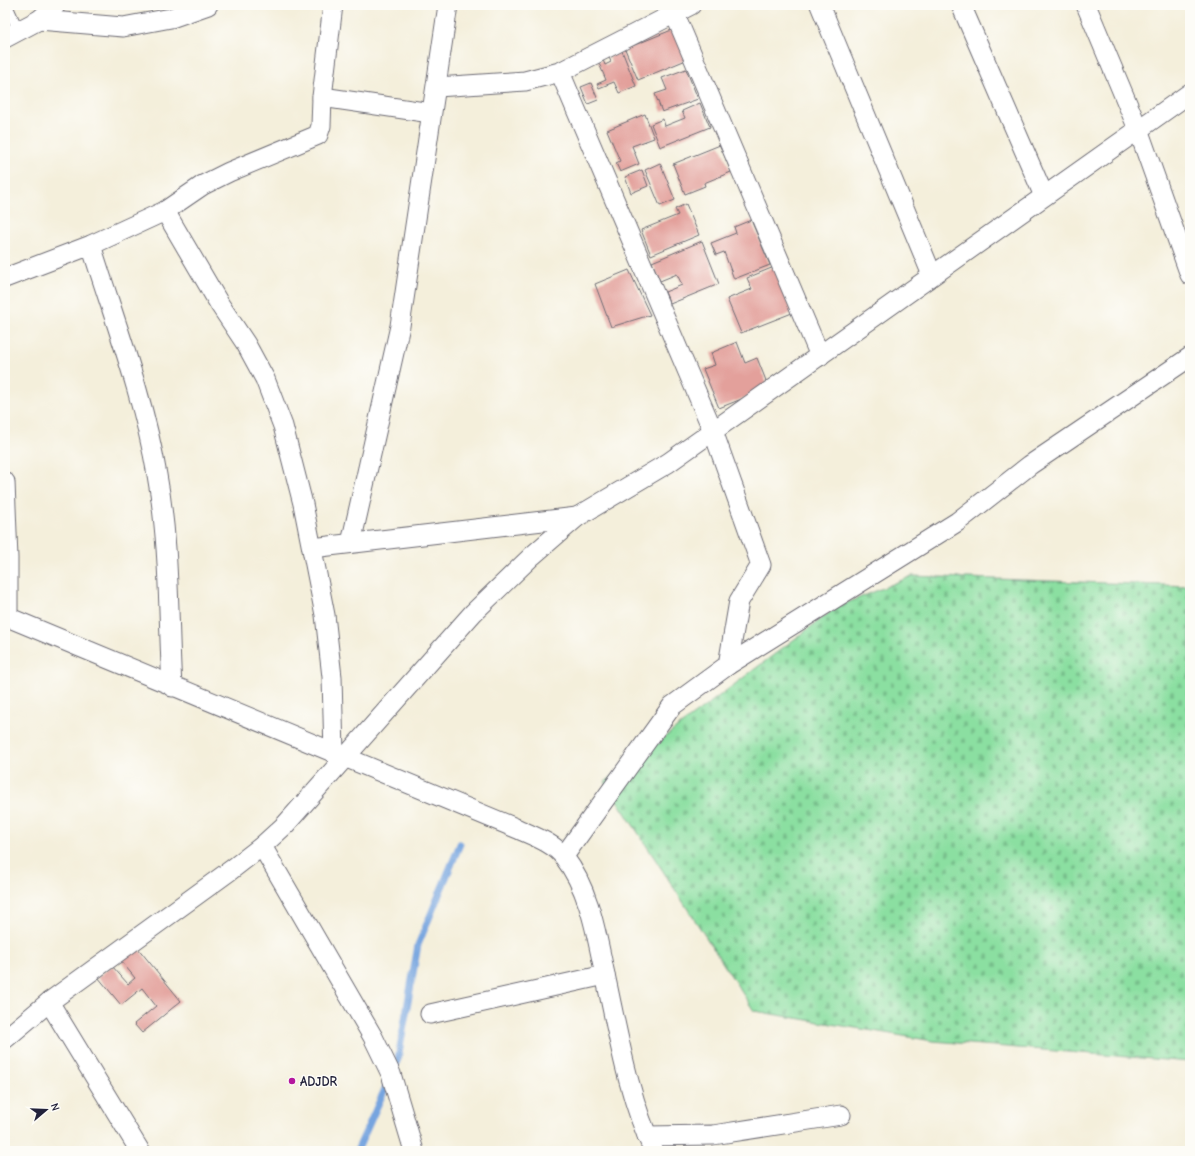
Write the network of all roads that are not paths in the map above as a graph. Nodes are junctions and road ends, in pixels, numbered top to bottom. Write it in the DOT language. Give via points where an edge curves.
graph roads {
  1 [pos="7,5"];
  2 [pos="56,5"];
  3 [pos="208,5"];
  4 [pos="333,5"];
  5 [pos="448,5"];
  6 [pos="820,5"];
  7 [pos="961,5"];
  8 [pos="1086,5"];
  9 [pos="679,8"];
  10 [pos="39,20"];
  11 [pos="12,35"];
  12 [pos="560,72"];
  13 [pos="436,87"];
  14 [pos="1190,93"];
  15 [pos="322,97"];
  16 [pos="431,113"];
  17 [pos="1138,129"];
  18 [pos="1044,196"];
  19 [pos="165,211"];
  20 [pos="1184,239"];
  21 [pos="91,245"];
  22 [pos="932,275"];
  23 [pos="1190,275"];
  24 [pos="5,278"];
  25 [pos="820,356"];
  26 [pos="1190,357"];
  27 [pos="713,431"];
  28 [pos="5,482"];
  29 [pos="577,517"];
  30 [pos="352,543"];
  31 [pos="312,548"];
  32 [pos="6,617"];
  33 [pos="728,665"];
  34 [pos="172,687"];
  35 [pos="339,756"];
  36 [pos="262,846"];
  37 [pos="564,856"];
  38 [pos="605,975"];
  39 [pos="49,1002"];
  40 [pos="430,1014"];
  41 [pos="5,1039"];
  42 [pos="840,1115"];
  43 [pos="651,1144"];
  44 [pos="140,1151"];
  45 [pos="414,1151"];
  1 -- 11 [label="lane"];
  2 -- 10 [label="street"];
  3 -- 10 [label="street" via="171,18 123,27"];
  4 -- 15 [label="street"];
  5 -- 13 [label="street"];
  6 -- 22 [label="street"];
  7 -- 18 [label="street"];
  8 -- 17 [label="street"];
  9 -- 12 [label="street"];
  9 -- 25 [label="street"];
  10 -- 11 [label="street"];
  12 -- 13 [label="street" via="525,81"];
  12 -- 27 [label="street"];
  13 -- 16 [label="street"];
  14 -- 17 [label="street"];
  15 -- 16 [label="street"];
  15 -- 19 [label="street" via="321,126 318,135 202,185"];
  16 -- 30 [label="street" via="400,326"];
  17 -- 18 [label="street"];
  17 -- 20 [label="street"];
  18 -- 22 [label="street"];
  19 -- 21 [label="street"];
  19 -- 31 [label="street" via="265,380 283,426"];
  20 -- 23 [label="street"];
  21 -- 24 [label="street"];
  21 -- 34 [label="street" via="140,402 157,475 167,552"];
  22 -- 25 [label="street"];
  25 -- 27 [label="street"];
  26 -- 33 [label="street" via="1030,465 957,522"];
  27 -- 29 [label="street" via="668,463"];
  27 -- 33 [label="street" via="761,565 739,601"];
  28 -- 32 [label="street" via="8,558"];
  29 -- 30 [label="street"];
  29 -- 35 [label="street" via="473,613"];
  30 -- 31 [label="street"];
  31 -- 35 [label="street" via="325,614"];
  32 -- 34 [label="street"];
  33 -- 37 [label="street" via="672,706"];
  34 -- 35 [label="street"];
  35 -- 36 [label="street" via="285,825"];
  35 -- 37 [label="street" via="518,829 552,846"];
  36 -- 39 [label="street"];
  36 -- 45 [label="street" via="373,1037 391,1074"];
  37 -- 38 [label="street" via="585,896"];
  38 -- 40 [label="street"];
  38 -- 43 [label="street" via="631,1088"];
  39 -- 41 [label="street"];
  39 -- 44 [label="street"];
  42 -- 43 [label="street"];
}
